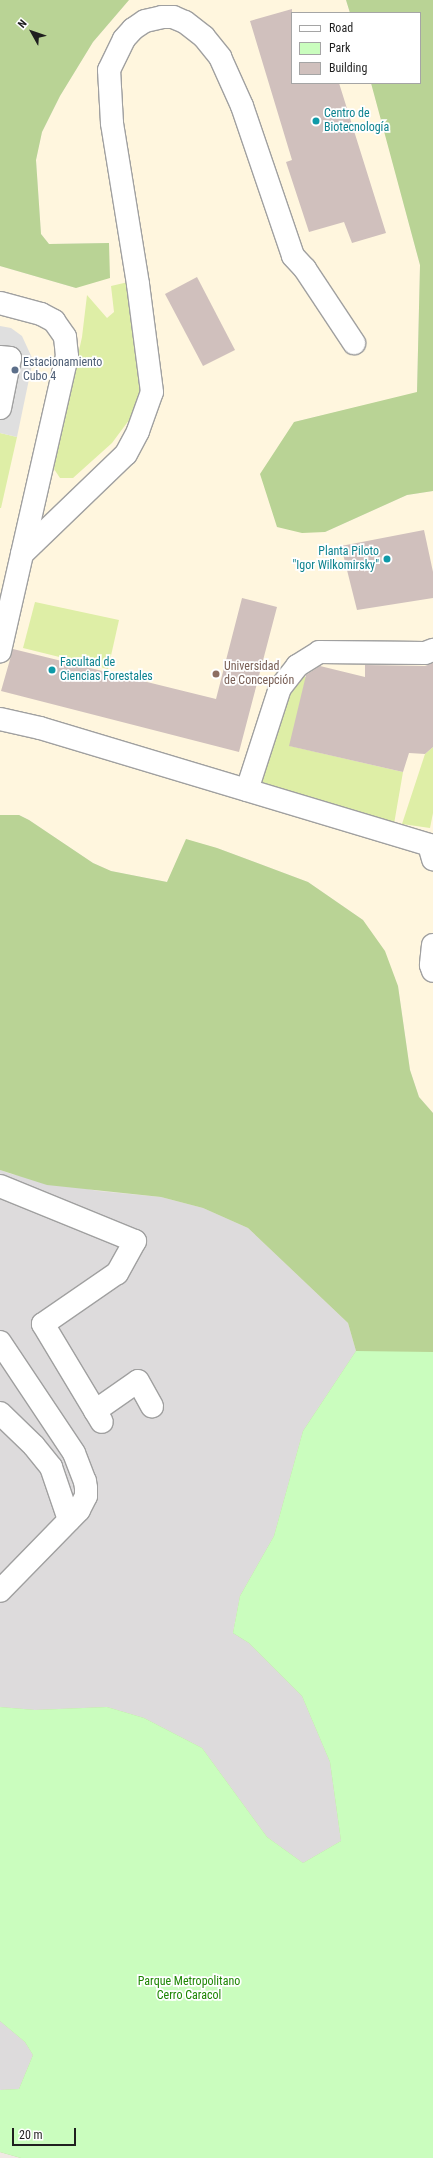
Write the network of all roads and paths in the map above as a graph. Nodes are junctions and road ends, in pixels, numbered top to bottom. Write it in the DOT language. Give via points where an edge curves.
graph roads {
  1 [pos="0,303"];
  2 [pos="354,343"];
  3 [pos="0,356"];
  4 [pos="0,408"];
  5 [pos="22,554"];
  6 [pos="433,650"];
  7 [pos="0,652"];
  8 [pos="0,719"];
  9 [pos="247,790"];
  10 [pos="433,859"];
  11 [pos="433,945"];
  12 [pos="433,971"];
  13 [pos="3,1193"];
  14 [pos="0,1342"];
  15 [pos="152,1406"];
  16 [pos="0,1413"];
  17 [pos="69,1520"];
  18 [pos="0,1591"];
  1 -- 5 [label="lane" via="41,314 54,321 61,328 67,346 67,356"];
  2 -- 5 [label="lane" via="305,269 293,256 242,106 220,56 204,37 185,22 174,17 145,21 124,39 109,70 112,123 138,284 152,392 138,431 126,454"];
  3 -- 4 [label="lane" via="10,358"];
  5 -- 7 [label="lane"];
  6 -- 9 [label="lane" via="426,653 319,652 297,666 280,688"];
  8 -- 9 [label="lane" via="40,728"];
  9 -- 10 [label="lane" via="429,845"];
  11 -- 12 [label="lane"];
  13 -- 15 [label="lane" via="134,1241 116,1273 43,1324 98,1416 138,1381"];
  14 -- 17 [label="lane" via="74,1453 83,1474 86,1496 79,1510"];
  16 -- 17 [label="lane" via="34,1446 51,1467"];
  17 -- 18 [label="lane"];
}
